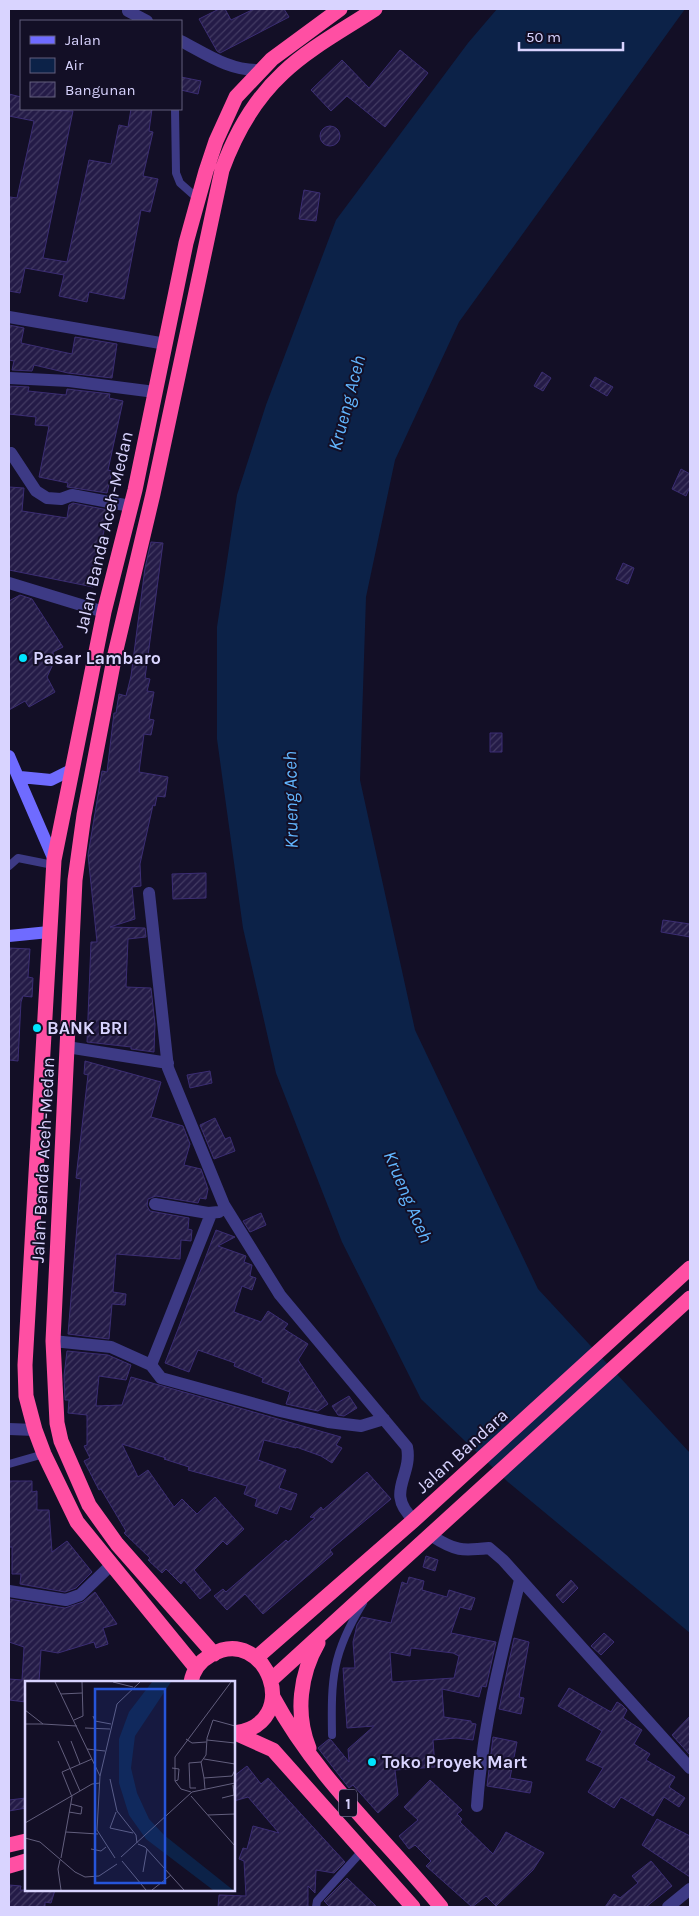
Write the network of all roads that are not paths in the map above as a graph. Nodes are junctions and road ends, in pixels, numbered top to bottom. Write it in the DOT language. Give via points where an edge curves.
graph roads {
  1 [pos="340,9"];
  2 [pos="375,9"];
  3 [pos="128,11"];
  4 [pos="145,20"];
  5 [pos="182,41"];
  6 [pos="260,70"];
  7 [pos="175,110"];
  8 [pos="198,198"];
  9 [pos="9,317"];
  10 [pos="166,344"];
  11 [pos="9,378"];
  12 [pos="155,392"];
  13 [pos="11,453"];
  14 [pos="135,490"];
  15 [pos="153,494"];
  16 [pos="130,506"];
  17 [pos="9,583"];
  18 [pos="104,612"];
  19 [pos="9,756"];
  20 [pos="71,770"];
  21 [pos="20,777"];
  22 [pos="9,855"];
  23 [pos="18,858"];
  24 [pos="54,862"];
  25 [pos="9,866"];
  26 [pos="150,893"];
  27 [pos="49,932"];
  28 [pos="9,936"];
  29 [pos="67,1047"];
  30 [pos="168,1063"];
  31 [pos="156,1204"];
  32 [pos="224,1205"];
  33 [pos="211,1214"];
  34 [pos="690,1268"];
  35 [pos="690,1298"];
  36 [pos="53,1341"];
  37 [pos="151,1365"];
  38 [pos="384,1419"];
  39 [pos="9,1429"];
  40 [pos="35,1430"];
  41 [pos="44,1454"];
  42 [pos="9,1464"];
  43 [pos="414,1520"];
  44 [pos="432,1536"];
  45 [pos="112,1565"];
  46 [pos="520,1580"];
  47 [pos="372,1589"];
  48 [pos="9,1591"];
  49 [pos="327,1629"];
  50 [pos="214,1654"];
  51 [pos="256,1658"];
  52 [pos="193,1675"];
  53 [pos="272,1680"];
  54 [pos="273,1696"];
  55 [pos="235,1733"];
  56 [pos="235,1733"];
  57 [pos="332,1735"];
  58 [pos="690,1768"];
  59 [pos="318,1769"];
  60 [pos="477,1806"];
  61 [pos="25,1841"];
  62 [pos="9,1844"];
  63 [pos="362,1851"];
  64 [pos="25,1861"];
  65 [pos="9,1866"];
  66 [pos="689,1891"];
  67 [pos="316,1907"];
  68 [pos="413,1907"];
  69 [pos="441,1907"];
  70 [pos="668,1907"];
  1 -- 6 [label="highway, Jalan Banda Aceh-Medan"];
  2 -- 15 [label="highway, Jalan Banda Aceh-Medan" via="284,72 258,101 232,141 216,190"];
  3 -- 4 [label="street"];
  5 -- 6 [label="street" via="230,66"];
  6 -- 8 [label="highway, Jalan Banda Aceh-Medan" via="236,97 216,141"];
  7 -- 8 [label="lane" via="176,173 180,183"];
  8 -- 10 [label="highway, Jalan Banda Aceh-Medan"];
  9 -- 10 [label="street"];
  10 -- 12 [label="highway, Jalan Banda Aceh-Medan"];
  11 -- 12 [label="street" via="69,381"];
  12 -- 14 [label="highway, Jalan Banda Aceh-Medan"];
  13 -- 16 [label="street" via="36,491 47,498 61,499 72,495"];
  14 -- 15 [label="highway"];
  14 -- 16 [label="highway, Jalan Banda Aceh-Medan"];
  15 -- 29 [label="highway, Jalan Banda Aceh-Medan" via="115,654 84,815 76,880"];
  16 -- 18 [label="highway, Jalan Banda Aceh-Medan"];
  17 -- 18 [label="street"];
  18 -- 20 [label="highway, Jalan Banda Aceh-Medan"];
  19 -- 21 [label="main road"];
  20 -- 21 [label="main road" via="51,780"];
  20 -- 24 [label="highway, Jalan Banda Aceh-Medan"];
  21 -- 24 [label="main road"];
  22 -- 23 [label="lane"];
  23 -- 24 [label="lane"];
  23 -- 25 [label="lane"];
  24 -- 27 [label="highway, Jalan Banda Aceh-Medan"];
  26 -- 30 [label="street"];
  27 -- 28 [label="main road"];
  27 -- 40 [label="highway, Jalan Banda Aceh-Medan" via="25,1365 26,1396"];
  29 -- 30 [label="street"];
  29 -- 36 [label="highway, Jalan Banda Aceh-Medan"];
  30 -- 32 [label="street"];
  31 -- 33 [label="street"];
  32 -- 33 [label="street" via="224,1210"];
  32 -- 38 [label="street" via="280,1295"];
  33 -- 37 [label="street"];
  34 -- 43 [label="highway, Jalan Bandara"];
  35 -- 44 [label="highway"];
  36 -- 37 [label="street" via="111,1347"];
  36 -- 50 [label="highway, Jalan Banda Aceh-Medan" via="56,1423 89,1505 117,1544"];
  37 -- 38 [label="street" via="161,1378 280,1411 361,1426"];
  38 -- 43 [label="street" via="407,1447 409,1458 399,1493 405,1512"];
  39 -- 40 [label="street"];
  40 -- 41 [label="highway, Jalan Banda Aceh-Medan"];
  41 -- 42 [label="lane"];
  41 -- 45 [label="highway, Jalan Banda Aceh-Medan" via="77,1522"];
  43 -- 51 [label="highway, Jalan Bandara"];
  44 -- 46 [label="street" via="450,1548 462,1551 489,1548"];
  44 -- 47 [label="highway"];
  45 -- 48 [label="street" via="80,1595 66,1600"];
  45 -- 52 [label="highway, Jalan Banda Aceh-Medan"];
  46 -- 58 [label="street"];
  46 -- 60 [label="street" via="491,1700"];
  47 -- 49 [label="highway"];
  47 -- 57 [label="lane" via="339,1648 331,1684"];
  49 -- 53 [label="highway"];
  49 -- 59 [label="highway" via="307,1664 301,1695 304,1735"];
  50 -- 51 [label="highway" via="240,1651"];
  50 -- 52 [label="highway"];
  51 -- 53 [label="highway"];
  53 -- 54 [label="highway, 1"];
  54 -- 55 [label="highway, 1" via="260,1721"];
  54 -- 59 [label="highway, 1"];
  56 -- 63 [label="highway, 1" via="273,1750"];
  59 -- 69 [label="highway, 1"];
  61 -- 62 [label="highway"];
  63 -- 67 [label="lane" via="317,1901"];
  63 -- 68 [label="highway, 1"];
  64 -- 65 [label="highway"];
  66 -- 70 [label="street"];
}
